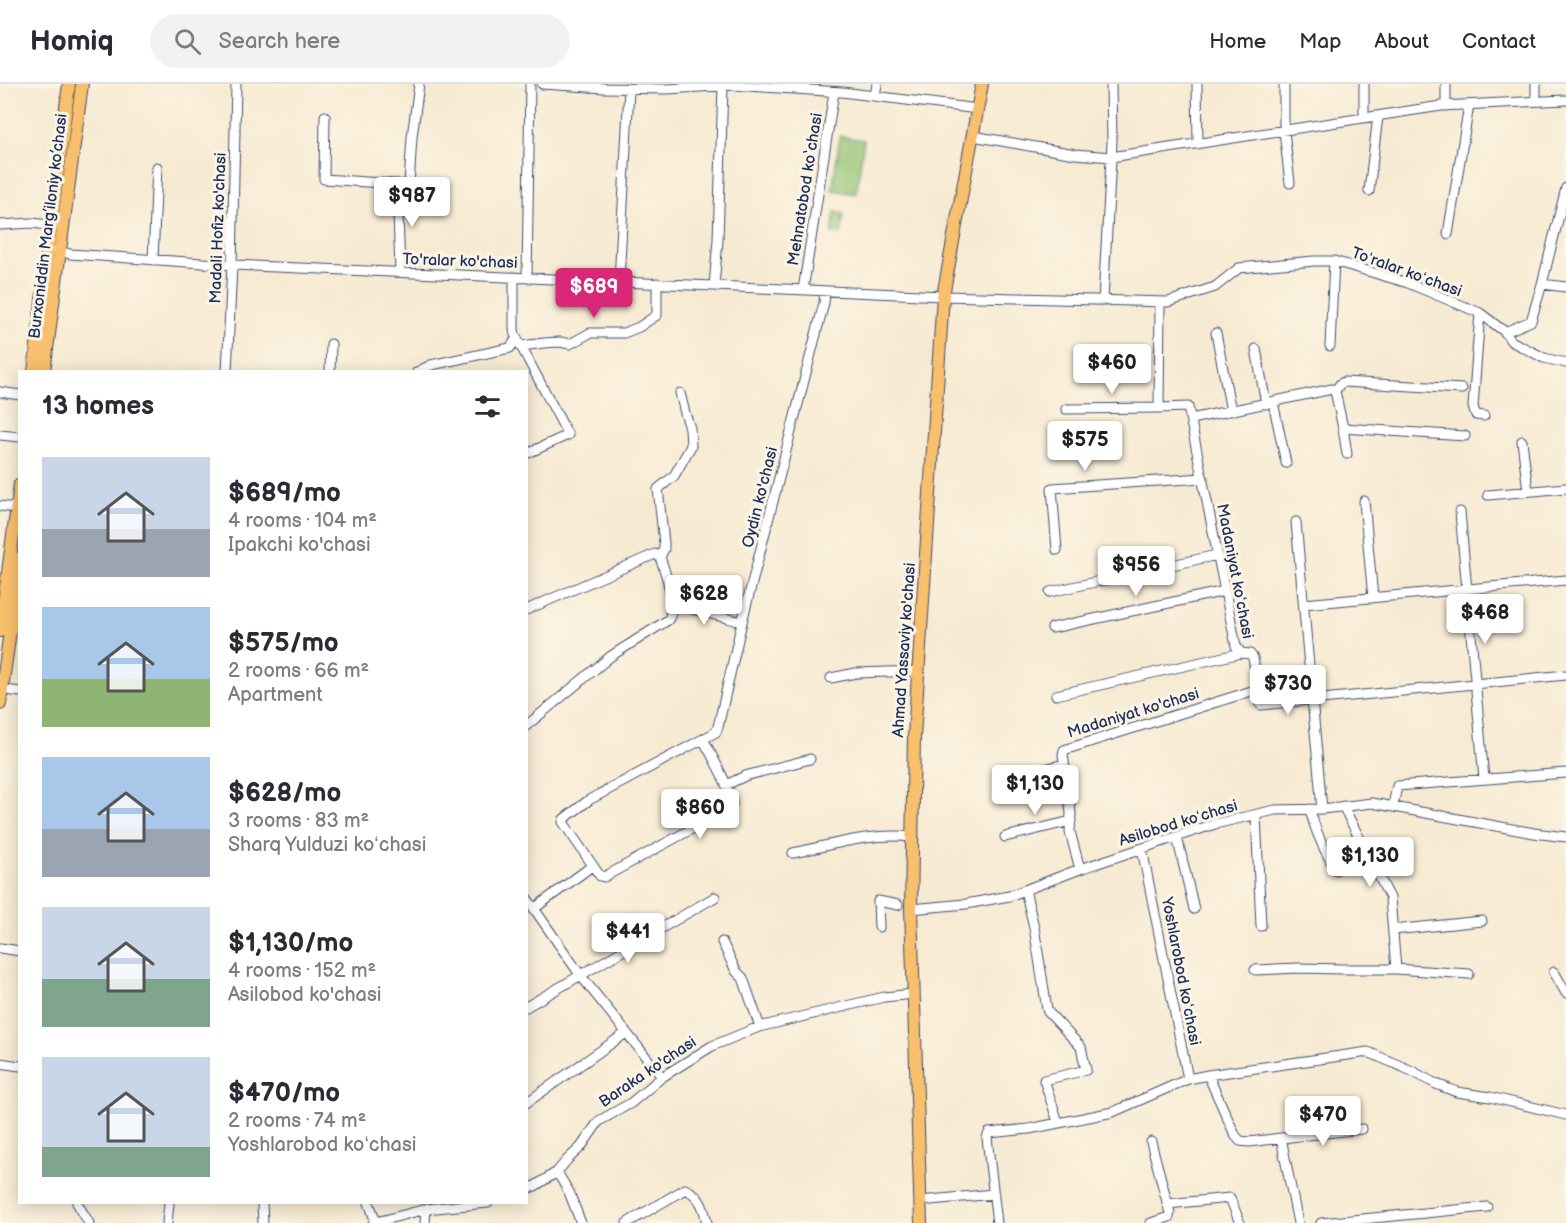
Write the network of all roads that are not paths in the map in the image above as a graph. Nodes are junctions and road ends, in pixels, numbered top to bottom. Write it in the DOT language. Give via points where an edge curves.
graph roads {
  1 [pos="69,84"];
  2 [pos="82,84"];
  3 [pos="236,84"];
  4 [pos="419,84"];
  5 [pos="531,84"];
  6 [pos="542,84"];
  7 [pos="549,84"];
  8 [pos="877,84"];
  9 [pos="982,84"];
  10 [pos="1111,84"];
  11 [pos="1197,84"];
  12 [pos="1284,84"];
  13 [pos="1364,84"];
  14 [pos="1446,84"];
  15 [pos="1536,84"];
  16 [pos="723,86"];
  17 [pos="756,86"];
  18 [pos="806,87"];
  19 [pos="629,89"];
  20 [pos="834,92"];
  21 [pos="875,96"];
  22 [pos="1536,100"];
  23 [pos="1566,100"];
  24 [pos="1469,105"];
  25 [pos="1446,106"];
  26 [pos="978,109"];
  27 [pos="325,116"];
  28 [pos="1378,116"];
  29 [pos="1364,118"];
  30 [pos="1284,130"];
  31 [pos="973,136"];
  32 [pos="1198,144"];
  33 [pos="1111,157"];
  34 [pos="156,167"];
  35 [pos="1290,183"];
  36 [pos="397,184"];
  37 [pos="1566,188"];
  38 [pos="1369,191"];
  39 [pos="0,225"];
  40 [pos="57,226"];
  41 [pos="1448,234"];
  42 [pos="48,248"];
  43 [pos="61,251"];
  44 [pos="153,260"];
  45 [pos="1334,261"];
  46 [pos="232,265"];
  47 [pos="400,272"];
  48 [pos="514,277"];
  49 [pos="527,278"];
  50 [pos="619,282"];
  51 [pos="657,283"];
  52 [pos="1542,284"];
  53 [pos="714,286"];
  54 [pos="1566,287"];
  55 [pos="804,290"];
  56 [pos="825,291"];
  57 [pos="943,296"];
  58 [pos="1103,300"];
  59 [pos="1160,302"];
  60 [pos="1480,313"];
  61 [pos="1216,333"];
  62 [pos="1505,333"];
  63 [pos="520,342"];
  64 [pos="331,344"];
  65 [pos="1330,346"];
  66 [pos="1256,349"];
  67 [pos="1566,363"];
  68 [pos="34,370"];
  69 [pos="44,370"];
  70 [pos="227,370"];
  71 [pos="330,370"];
  72 [pos="421,370"];
  73 [pos="1462,389"];
  74 [pos="1335,391"];
  75 [pos="0,392"];
  76 [pos="680,393"];
  77 [pos="18,395"];
  78 [pos="1270,403"];
  79 [pos="1159,408"];
  80 [pos="1066,409"];
  81 [pos="1232,411"];
  82 [pos="1484,416"];
  83 [pos="1191,419"];
  84 [pos="1343,428"];
  85 [pos="0,435"];
  86 [pos="1465,436"];
  87 [pos="18,437"];
  88 [pos="1522,441"];
  89 [pos="528,453"];
  90 [pos="1347,454"];
  91 [pos="1286,462"];
  92 [pos="1203,478"];
  93 [pos="1566,488"];
  94 [pos="1528,491"];
  95 [pos="1488,495"];
  96 [pos="18,496"];
  97 [pos="1364,501"];
  98 [pos="0,506"];
  99 [pos="16,508"];
  100 [pos="1460,512"];
  101 [pos="1296,522"];
  102 [pos="1057,550"];
  103 [pos="1217,555"];
  104 [pos="660,557"];
  105 [pos="18,572"];
  106 [pos="1566,580"];
  107 [pos="1467,589"];
  108 [pos="1225,591"];
  109 [pos="1050,592"];
  110 [pos="1373,598"];
  111 [pos="672,604"];
  112 [pos="1304,604"];
  113 [pos="528,609"];
  114 [pos="742,622"];
  115 [pos="1052,628"];
  116 [pos="0,631"];
  117 [pos="1241,653"];
  118 [pos="918,671"];
  119 [pos="1566,675"];
  120 [pos="831,678"];
  121 [pos="1475,684"];
  122 [pos="1,689"];
  123 [pos="1258,689"];
  124 [pos="18,692"];
  125 [pos="1056,695"];
  126 [pos="1312,700"];
  127 [pos="0,704"];
  128 [pos="528,724"];
  129 [pos="704,739"];
  130 [pos="810,759"];
  131 [pos="1064,764"];
  132 [pos="1566,772"];
  133 [pos="1022,775"];
  134 [pos="1484,779"];
  135 [pos="726,784"];
  136 [pos="1343,806"];
  137 [pos="1393,806"];
  138 [pos="1310,809"];
  139 [pos="1322,809"];
  140 [pos="1256,815"];
  141 [pos="1071,821"];
  142 [pos="912,837"];
  143 [pos="1005,837"];
  144 [pos="1177,837"];
  145 [pos="1566,837"];
  146 [pos="1142,849"];
  147 [pos="793,853"];
  148 [pos="592,866"];
  149 [pos="1080,869"];
  150 [pos="1336,870"];
  151 [pos="1025,890"];
  152 [pos="715,897"];
  153 [pos="528,899"];
  154 [pos="898,905"];
  155 [pos="535,908"];
  156 [pos="911,909"];
  157 [pos="1194,909"];
  158 [pos="1482,921"];
  159 [pos="1261,926"];
  160 [pos="879,927"];
  161 [pos="1393,930"];
  162 [pos="722,942"];
  163 [pos="0,948"];
  164 [pos="18,951"];
  165 [pos="1396,969"];
  166 [pos="1255,970"];
  167 [pos="1554,972"];
  168 [pos="1469,974"];
  169 [pos="581,976"];
  170 [pos="1566,993"];
  171 [pos="914,994"];
  172 [pos="528,1006"];
  173 [pos="760,1027"];
  174 [pos="626,1033"];
  175 [pos="0,1063"];
  176 [pos="18,1065"];
  177 [pos="1208,1075"];
  178 [pos="662,1077"];
  179 [pos="1188,1079"];
  180 [pos="528,1102"];
  181 [pos="1566,1115"];
  182 [pos="1058,1122"];
  183 [pos="1362,1129"];
  184 [pos="1281,1138"];
  185 [pos="1151,1142"];
  186 [pos="557,1172"];
  187 [pos="528,1188"];
  188 [pos="994,1194"];
  189 [pos="920,1201"];
  190 [pos="78,1204"];
  191 [pos="169,1204"];
  192 [pos="262,1204"];
  193 [pos="369,1204"];
  194 [pos="478,1204"];
  195 [pos="1167,1204"];
  196 [pos="1487,1207"];
  197 [pos="426,1209"];
  198 [pos="89,1223"];
  199 [pos="167,1223"];
  200 [pos="262,1223"];
  201 [pos="375,1223"];
  202 [pos="425,1223"];
  203 [pos="581,1223"];
  204 [pos="627,1223"];
  205 [pos="707,1223"];
  206 [pos="921,1223"];
  207 [pos="997,1223"];
  208 [pos="1153,1223"];
  209 [pos="1240,1223"];
  210 [pos="1298,1223"];
  211 [pos="1321,1223"];
  1 -- 40 [label="main road, Burxoniddin Marg’iloniy ko’chasi"];
  2 -- 40 [label="main road, Burxoniddin Marg’iloniy ko’chasi"];
  3 -- 46 [label="street, Madali Hofiz ko'chasi"];
  4 -- 36 [label="street" via="409,185"];
  5 -- 49 [label="street"];
  6 -- 7 [label="street"];
  7 -- 19 [label="street"];
  8 -- 21 [label="street"];
  9 -- 26 [label="main road, Ahmad Yassaviy ko'chasi"];
  10 -- 33 [label="street"];
  11 -- 32 [label="street"];
  12 -- 30 [label="street"];
  13 -- 29 [label="street"];
  14 -- 25 [label="street"];
  15 -- 22 [label="street"];
  16 -- 17 [label="street"];
  16 -- 19 [label="street"];
  16 -- 53 [label="street"];
  17 -- 18 [label="street"];
  18 -- 20 [label="street"];
  19 -- 50 [label="street"];
  20 -- 21 [label="street"];
  20 -- 55 [label="street, Mehnatobod ko‘chasi"];
  21 -- 26 [label="street"];
  22 -- 23 [label="street"];
  22 -- 24 [label="street"];
  24 -- 25 [label="street"];
  24 -- 41 [label="street"];
  25 -- 28 [label="street"];
  26 -- 31 [label="main road, Ahmad Yassaviy ko'chasi"];
  27 -- 36 [label="street" via="324,179"];
  28 -- 29 [label="street"];
  28 -- 38 [label="street"];
  29 -- 30 [label="street"];
  30 -- 32 [label="street"];
  30 -- 35 [label="street"];
  31 -- 33 [label="street"];
  31 -- 57 [label="main road, Ahmad Yassaviy ko'chasi"];
  32 -- 33 [label="street"];
  33 -- 58 [label="street"];
  34 -- 44 [label="street"];
  36 -- 47 [label="street"];
  37 -- 52 [label="street"];
  39 -- 40 [label="street"];
  40 -- 42 [label="main road, Burxoniddin Marg’iloniy ko’chasi"];
  40 -- 43 [label="main road, Burxoniddin Marg’iloniy ko’chasi"];
  42 -- 43 [label="street, To'ralar ko'chasi"];
  42 -- 68 [label="main road, Burxoniddin Marg’iloniy ko’chasi"];
  43 -- 44 [label="street, To'ralar ko'chasi"];
  43 -- 69 [label="main road, Burxoniddin Marg’iloniy ko’chasi"];
  44 -- 46 [label="street, To'ralar ko'chasi"];
  45 -- 59 [label="street, Toʻralar koʻchasi" via="1239,268 1215,287"];
  45 -- 60 [label="street, Toʻralar koʻchasi" via="1407,283"];
  45 -- 65 [label="street"];
  46 -- 47 [label="street, To'ralar ko'chasi"];
  46 -- 70 [label="street, Madali Hofiz ko'chasi"];
  47 -- 48 [label="street, To'ralar ko'chasi"];
  48 -- 49 [label="street, To'ralar ko'chasi"];
  48 -- 63 [label="street" via="514,329"];
  49 -- 50 [label="street, To'ralar ko'chasi"];
  50 -- 51 [label="street, To'ralar ko'chasi"];
  51 -- 53 [label="street, To'ralar ko'chasi"];
  51 -- 63 [label="street" via="657,315 639,327 624,333 590,333 570,344"];
  52 -- 54 [label="street"];
  52 -- 62 [label="street" via="1531,321"];
  53 -- 55 [label="street, To'ralar ko'chasi"];
  55 -- 56 [label="street, To'ralar ko'chasi"];
  56 -- 57 [label="street, To'ralar ko'chasi"];
  56 -- 114 [label="street, Oydin ko'chasi"];
  57 -- 58 [label="street, Toʻralar koʻchasi"];
  57 -- 118 [label="main road, Ahmad Yassaviy ko'chasi"];
  58 -- 59 [label="street, Toʻralar koʻchasi"];
  59 -- 79 [label="street"];
  60 -- 62 [label="street, Toʻralar koʻchasi"];
  60 -- 82 [label="street" via="1473,407 1476,415"];
  61 -- 81 [label="street"];
  62 -- 67 [label="street, Toʻralar koʻchasi" via="1511,341 1544,358"];
  63 -- 72 [label="street" via="510,348"];
  63 -- 89 [label="street" via="568,435"];
  64 -- 71 [label="street"];
  66 -- 78 [label="street"];
  73 -- 74 [label="street" via="1344,382"];
  74 -- 78 [label="street"];
  74 -- 84 [label="street"];
  75 -- 77 [label="street"];
  76 -- 104 [label="street" via="690,428 690,446 674,476 658,489 664,543"];
  78 -- 81 [label="street"];
  78 -- 91 [label="street"];
  79 -- 80 [label="street"];
  79 -- 83 [label="street" via="1188,407"];
  81 -- 83 [label="street"];
  83 -- 92 [label="street, Madaniyat koʻchasi"];
  84 -- 86 [label="street"];
  84 -- 90 [label="street"];
  85 -- 87 [label="street"];
  88 -- 94 [label="street"];
  92 -- 102 [label="street" via="1052,488"];
  92 -- 103 [label="street, Madaniyat koʻchasi"];
  93 -- 94 [label="street"];
  94 -- 95 [label="street"];
  96 -- 99 [label="main road"];
  97 -- 110 [label="street"];
  98 -- 99 [label="street"];
  99 -- 116 [label="main road"];
  100 -- 107 [label="street"];
  101 -- 112 [label="street"];
  103 -- 108 [label="street, Madaniyat koʻchasi"];
  103 -- 109 [label="street"];
  104 -- 111 [label="street"];
  104 -- 113 [label="street" via="655,554"];
  105 -- 122 [label="main road"];
  106 -- 107 [label="street"];
  107 -- 110 [label="street"];
  107 -- 121 [label="street"];
  108 -- 115 [label="street"];
  108 -- 117 [label="street, Madaniyat koʻchasi" via="1237,650"];
  110 -- 112 [label="street"];
  111 -- 114 [label="street"];
  111 -- 128 [label="street" via="668,620 611,656"];
  112 -- 126 [label="street"];
  114 -- 129 [label="street, Oydin ko'chasi" via="718,727"];
  117 -- 123 [label="street, Madaniyat koʻchasi" via="1252,658"];
  117 -- 125 [label="street"];
  118 -- 120 [label="street"];
  118 -- 142 [label="main road, Ahmad Yassaviy ko'chasi"];
  119 -- 121 [label="street"];
  121 -- 126 [label="street"];
  121 -- 134 [label="street"];
  122 -- 124 [label="street"];
  122 -- 127 [label="main road"];
  123 -- 126 [label="street" via="1261,705"];
  123 -- 131 [label="street, Madaniyat ko'chasi" via="1064,750"];
  126 -- 139 [label="street"];
  129 -- 135 [label="street"];
  129 -- 148 [label="street, Oydin ko'chasi" via="589,800 564,819"];
  130 -- 135 [label="street"];
  131 -- 133 [label="street"];
  131 -- 141 [label="street, Madaniyat ko'chasi"];
  132 -- 134 [label="street"];
  134 -- 137 [label="street" via="1396,786"];
  135 -- 148 [label="street" via="733,801 730,808 604,877"];
  136 -- 137 [label="street, Asilobod koʻchasi"];
  136 -- 139 [label="street, Asilobod koʻchasi"];
  136 -- 161 [label="street" via="1390,898"];
  137 -- 145 [label="street, Asilobod koʻchasi"];
  138 -- 139 [label="street, Asilobod koʻchasi"];
  138 -- 140 [label="street, Asilobod koʻchasi"];
  138 -- 150 [label="street" via="1314,828"];
  140 -- 144 [label="street, Asilobod koʻchasi"];
  140 -- 159 [label="street"];
  141 -- 143 [label="street"];
  141 -- 149 [label="street, Madaniyat ko'chasi" via="1070,832"];
  142 -- 147 [label="street" via="859,839"];
  142 -- 156 [label="main road, Ahmad Yassaviy ko'chasi"];
  144 -- 146 [label="street, Asilobod koʻchasi"];
  144 -- 157 [label="street"];
  146 -- 149 [label="street, Asilobod koʻchasi"];
  146 -- 179 [label="street, Yoshlarobod koʻchasi"];
  148 -- 155 [label="street"];
  149 -- 151 [label="street, Asilobod koʻchasi"];
  151 -- 156 [label="street, Asilobod koʻchasi" via="966,904"];
  151 -- 182 [label="street" via="1048,1012 1081,1047 1086,1070 1044,1080"];
  152 -- 169 [label="street"];
  153 -- 155 [label="street"];
  154 -- 160 [label="street" via="878,901"];
  155 -- 169 [label="street"];
  156 -- 171 [label="main road, Ahmad Yassaviy ko'chasi"];
  158 -- 161 [label="street"];
  161 -- 165 [label="street"];
  162 -- 173 [label="street" via="743,978"];
  163 -- 164 [label="street"];
  165 -- 166 [label="street"];
  165 -- 168 [label="street"];
  167 -- 170 [label="street"];
  169 -- 172 [label="street"];
  169 -- 174 [label="street"];
  171 -- 173 [label="street, Baraka ko'chasi" via="884,997"];
  171 -- 189 [label="main road, Ahmad Yassaviy ko'chasi"];
  173 -- 178 [label="street, Baraka ko'chasi" via="712,1046"];
  174 -- 178 [label="street"];
  174 -- 180 [label="street"];
  175 -- 176 [label="street"];
  177 -- 179 [label="street"];
  177 -- 181 [label="street" via="1368,1053 1457,1092"];
  177 -- 184 [label="street" via="1240,1141"];
  178 -- 186 [label="street, Baraka ko'chasi" via="631,1103 599,1121"];
  179 -- 182 [label="street" via="1113,1112"];
  182 -- 188 [label="street" via="989,1133"];
  183 -- 184 [label="street"];
  184 -- 210 [label="street"];
  185 -- 195 [label="street"];
  186 -- 187 [label="street, Baraka ko'chasi"];
  186 -- 203 [label="street"];
  188 -- 189 [label="street"];
  188 -- 207 [label="street"];
  189 -- 206 [label="main road, Ahmad Yassaviy ko'chasi"];
  190 -- 198 [label="street"];
  191 -- 199 [label="street"];
  192 -- 200 [label="street"];
  193 -- 201 [label="street"];
  194 -- 197 [label="street"];
  195 -- 208 [label="street" via="1169,1217"];
  195 -- 209 [label="street" via="1230,1198"];
  196 -- 211 [label="street"];
  197 -- 201 [label="street"];
  197 -- 202 [label="street"];
  204 -- 205 [label="street" via="685,1189 694,1193 705,1209"];
}
